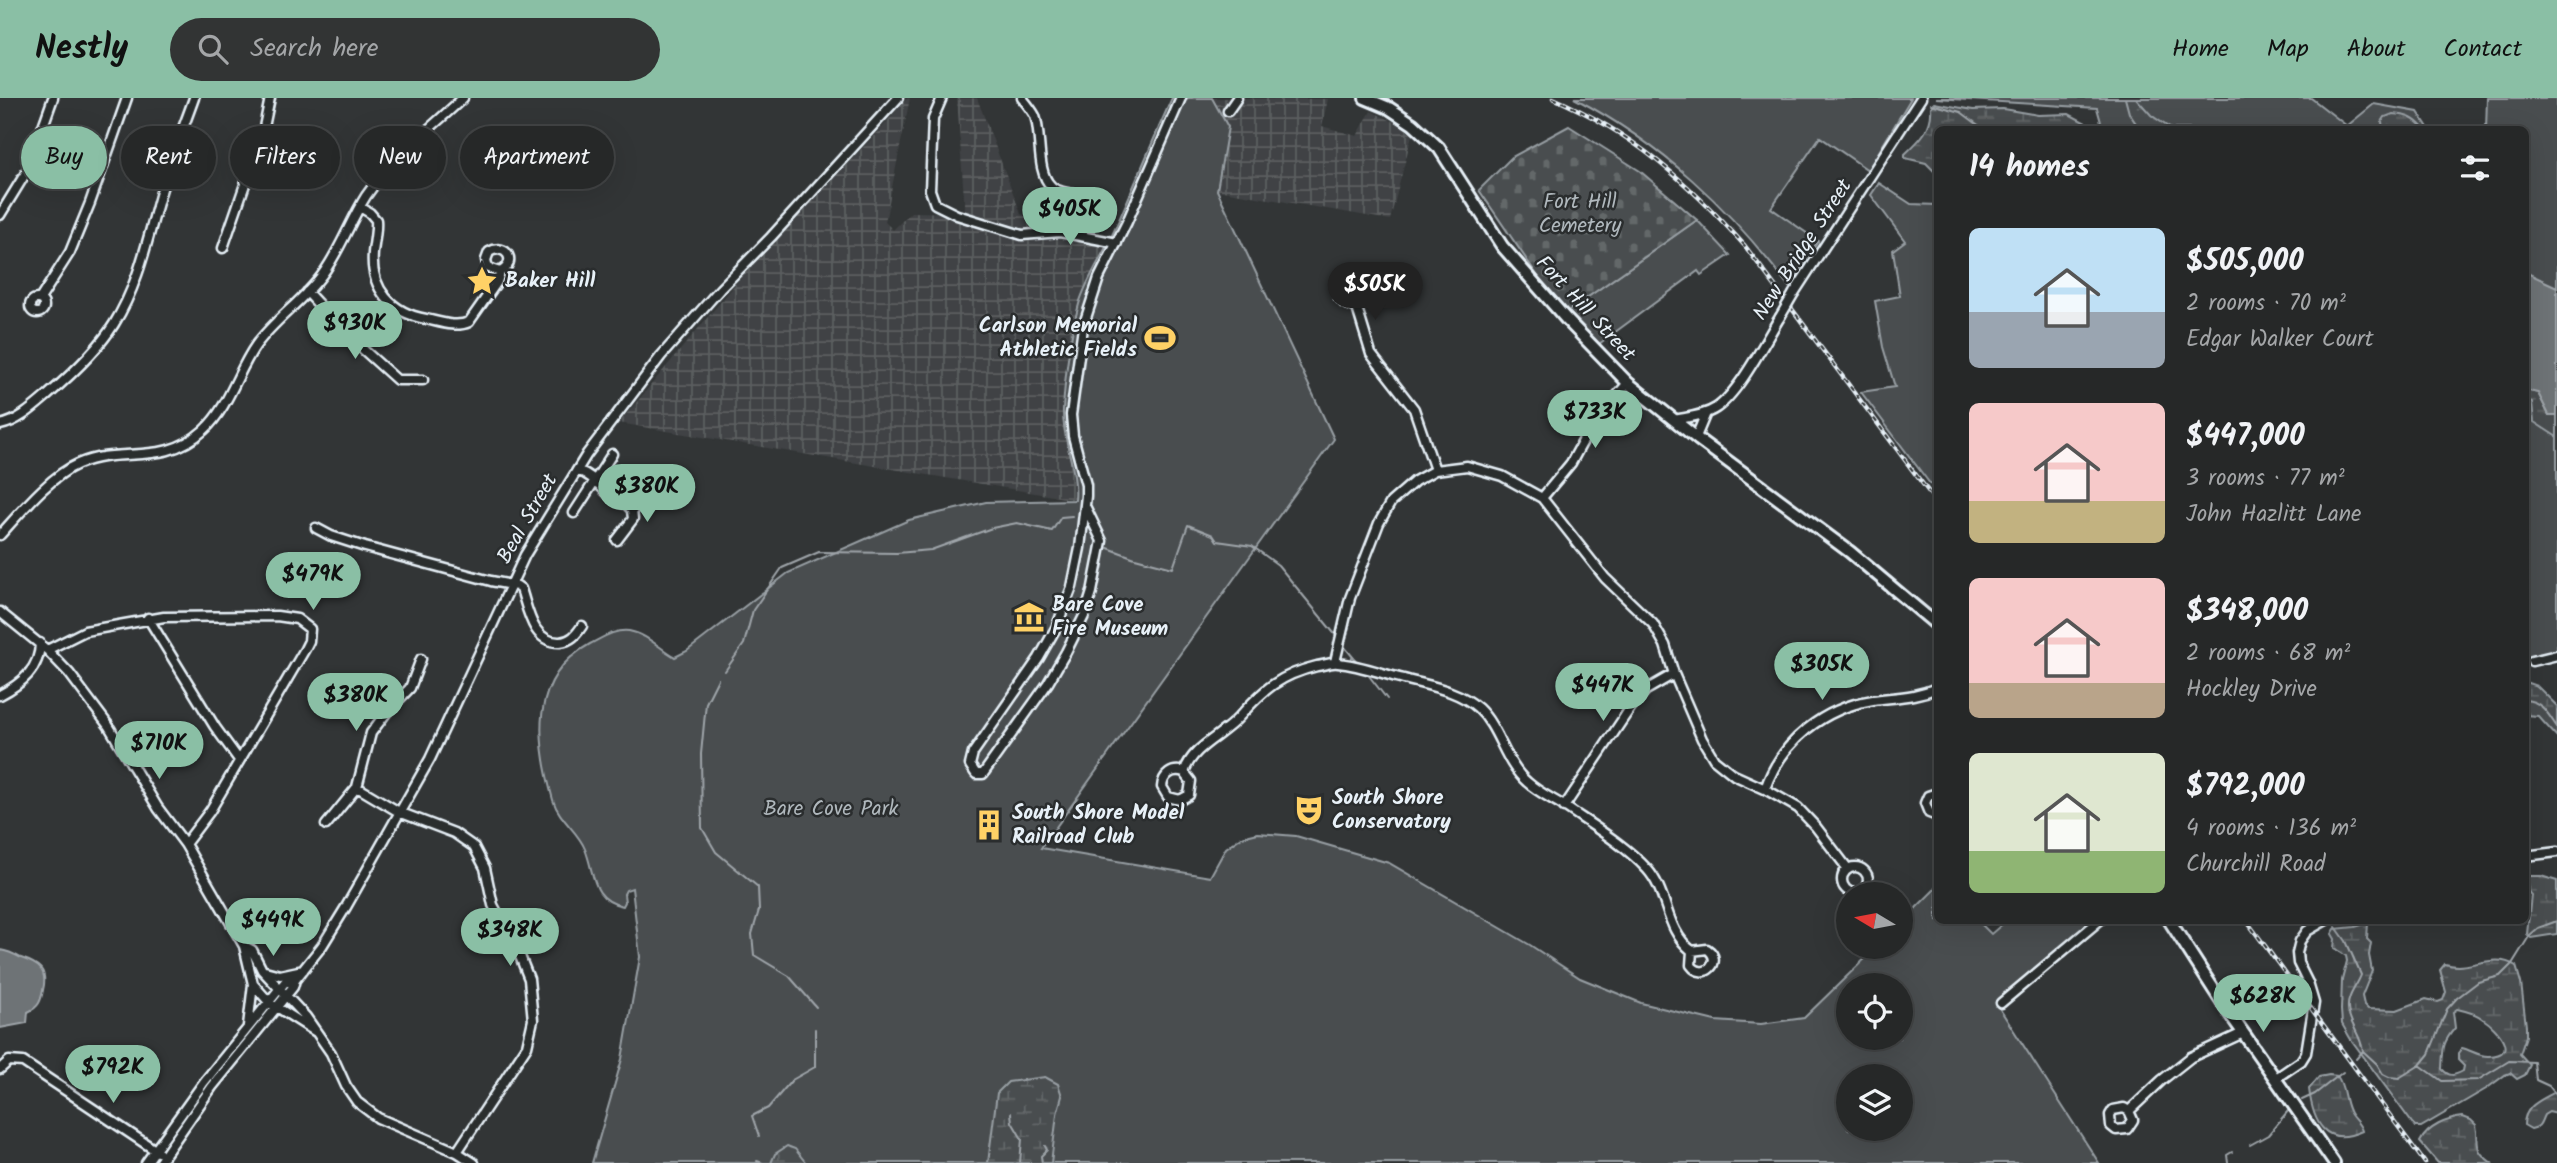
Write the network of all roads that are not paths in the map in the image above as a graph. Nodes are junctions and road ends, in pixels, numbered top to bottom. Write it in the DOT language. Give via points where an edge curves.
graph roads {
  1 [pos="53,98"];
  2 [pos="127,98"];
  3 [pos="194,98"];
  4 [pos="270,98"];
  5 [pos="463,98"];
  6 [pos="898,98"];
  7 [pos="942,98"];
  8 [pos="1022,98"];
  9 [pos="1181,98"];
  10 [pos="1230,98"];
  11 [pos="1237,98"];
  12 [pos="1365,98"];
  13 [pos="1921,98"];
  14 [pos="1088,196"];
  15 [pos="360,207"];
  16 [pos="0,215"];
  17 [pos="1117,243"];
  18 [pos="223,248"];
  19 [pos="500,272"];
  20 [pos="307,292"];
  21 [pos="40,299"];
  22 [pos="1357,308"];
  23 [pos="423,380"];
  24 [pos="1628,383"];
  25 [pos="1706,413"];
  26 [pos="1674,420"];
  27 [pos="0,425"];
  28 [pos="1696,437"];
  29 [pos="612,454"];
  30 [pos="577,470"];
  31 [pos="1435,470"];
  32 [pos="596,479"];
  33 [pos="656,482"];
  34 [pos="1542,498"];
  35 [pos="628,506"];
  36 [pos="1086,508"];
  37 [pos="574,513"];
  38 [pos="316,528"];
  39 [pos="0,535"];
  40 [pos="617,540"];
  41 [pos="510,585"];
  42 [pos="0,612"];
  43 [pos="148,618"];
  44 [pos="1934,622"];
  45 [pos="582,626"];
  46 [pos="40,643"];
  47 [pos="47,650"];
  48 [pos="2557,655"];
  49 [pos="421,659"];
  50 [pos="2532,661"];
  51 [pos="1335,662"];
  52 [pos="1674,674"];
  53 [pos="1934,689"];
  54 [pos="0,695"];
  55 [pos="239,760"];
  56 [pos="1184,772"];
  57 [pos="357,787"];
  58 [pos="1765,789"];
  59 [pos="1934,794"];
  60 [pos="1564,807"];
  61 [pos="399,812"];
  62 [pos="1934,815"];
  63 [pos="326,825"];
  64 [pos="185,845"];
  65 [pos="2557,852"];
  66 [pos="2529,856"];
  67 [pos="1848,869"];
  68 [pos="2095,924"];
  69 [pos="2172,924"];
  70 [pos="2319,924"];
  71 [pos="244,946"];
  72 [pos="1692,951"];
  73 [pos="262,970"];
  74 [pos="303,970"];
  75 [pos="253,984"];
  76 [pos="283,991"];
  77 [pos="2001,1003"];
  78 [pos="273,1005"];
  79 [pos="247,1029"];
  80 [pos="316,1032"];
  81 [pos="2243,1033"];
  82 [pos="0,1069"];
  83 [pos="2276,1078"];
  84 [pos="2129,1111"];
  85 [pos="155,1150"];
  86 [pos="457,1152"];
  87 [pos="162,1159"];
  88 [pos="146,1163"];
  89 [pos="474,1163"];
  90 [pos="2334,1163"];
  1 -- 16 [label="street" via="27,171"];
  2 -- 21 [label="street" via="70,252"];
  3 -- 27 [label="street" via="130,292 113,327 34,407"];
  4 -- 18 [label="street"];
  5 -- 15 [label="street" via="401,155"];
  6 -- 30 [label="street, Beal Street" via="661,356"];
  7 -- 17 [label="street" via="933,119 932,201 957,215 1022,236 1060,232"];
  8 -- 14 [label="street" via="1037,122 1042,166 1050,186"];
  9 -- 17 [label="street"];
  10 -- 11 [label="street" via="1228,111"];
  12 -- 24 [label="main road, Fort Hill Street" via="1413,124 1438,148 1502,246"];
  13 -- 25 [label="street, New Bridge Street, bridge" via="1737,385 1718,407"];
  15 -- 19 [label="street" via="376,220 373,264 378,285 389,302 405,313 457,325 469,323"];
  15 -- 20 [label="street" via="329,265"];
  17 -- 36 [label="street" via="1085,316 1073,396 1072,422 1086,485"];
  20 -- 23 [label="street" via="397,380"];
  20 -- 39 [label="street" via="256,345 220,410 198,435 157,454 103,458 72,467"];
  22 -- 31 [label="street" via="1371,354 1414,409"];
  24 -- 26 [label="main road, Fort Hill Street"];
  24 -- 34 [label="street"];
  25 -- 26 [label="street, New Bridge Street"];
  25 -- 28 [label="street, New Bridge Street"];
  26 -- 28 [label="main road, Fort Hill Street"];
  28 -- 44 [label="main road, Fort Hill Street" via="1860,560"];
  29 -- 32 [label="street"];
  30 -- 32 [label="street"];
  30 -- 41 [label="street, Beal Street"];
  31 -- 34 [label="street" via="1467,466 1484,470"];
  31 -- 51 [label="street" via="1397,496 1379,523 1347,606"];
  32 -- 35 [label="street" via="614,500"];
  32 -- 37 [label="street"];
  33 -- 35 [label="street" via="646,502"];
  34 -- 52 [label="street" via="1605,578 1653,624"];
  35 -- 40 [label="street" via="633,519"];
  36 -- 36 [label="street" via="1065,609 1028,678 973,753 970,765 976,774 983,774 1036,701 1085,614 1102,541"];
  38 -- 41 [label="street" via="365,547"];
  41 -- 45 [label="street" via="521,589 531,621 542,637 563,642"];
  41 -- 61 [label="street, Beal Street" via="443,733"];
  42 -- 46 [label="street"];
  43 -- 47 [label="street" via="85,631"];
  43 -- 55 [label="street"];
  43 -- 55 [label="street" via="277,616 297,619 310,629 305,649"];
  46 -- 47 [label="street"];
  46 -- 54 [label="street" via="34,667"];
  47 -- 64 [label="street" via="87,695"];
  48 -- 50 [label="street"];
  49 -- 57 [label="street" via="410,688 371,733"];
  51 -- 56 [label="street" via="1292,673 1260,693 1236,720 1200,748"];
  51 -- 60 [label="street" via="1435,687 1472,704 1489,722 1520,776"];
  52 -- 58 [label="street" via="1714,758 1734,775"];
  52 -- 60 [label="street" via="1646,690 1631,707"];
  53 -- 58 [label="street" via="1852,705 1827,715 1792,742"];
  55 -- 64 [label="street"];
  57 -- 61 [label="street"];
  57 -- 63 [label="street"];
  58 -- 67 [label="street" via="1804,814"];
  59 -- 62 [label="street" via="1925,803"];
  60 -- 72 [label="street" via="1651,873 1671,925"];
  61 -- 74 [label="street, Beal Street" via="346,907"];
  61 -- 86 [label="street" via="454,833 478,853 493,905 524,964 531,991 533,1020 525,1048"];
  64 -- 71 [label="street"];
  65 -- 66 [label="street"];
  68 -- 77 [label="street"];
  69 -- 81 [label="main road"];
  70 -- 83 [label="street" via="2300,941 2297,958 2314,1003 2304,1057"];
  71 -- 73 [label="street" via="252,950"];
  71 -- 75 [label="street"];
  73 -- 74 [label="street" via="280,975"];
  73 -- 76 [label="street"];
  74 -- 76 [label="street, Beal Street"];
  75 -- 78 [label="street"];
  75 -- 79 [label="street"];
  76 -- 78 [label="street, Beal Street"];
  76 -- 80 [label="street"];
  78 -- 79 [label="street, Beal Street"];
  78 -- 80 [label="street"];
  78 -- 87 [label="street, Beal Street"];
  79 -- 85 [label="street, Beal Street"];
  80 -- 86 [label="street" via="351,1094 366,1110"];
  81 -- 83 [label="main road"];
  81 -- 84 [label="street" via="2191,1057"];
  82 -- 85 [label="street" via="9,1061 23,1062"];
  83 -- 90 [label="main road"];
  85 -- 87 [label="street"];
  85 -- 88 [label="street, Beal Street"];
  86 -- 89 [label="street"];
}
